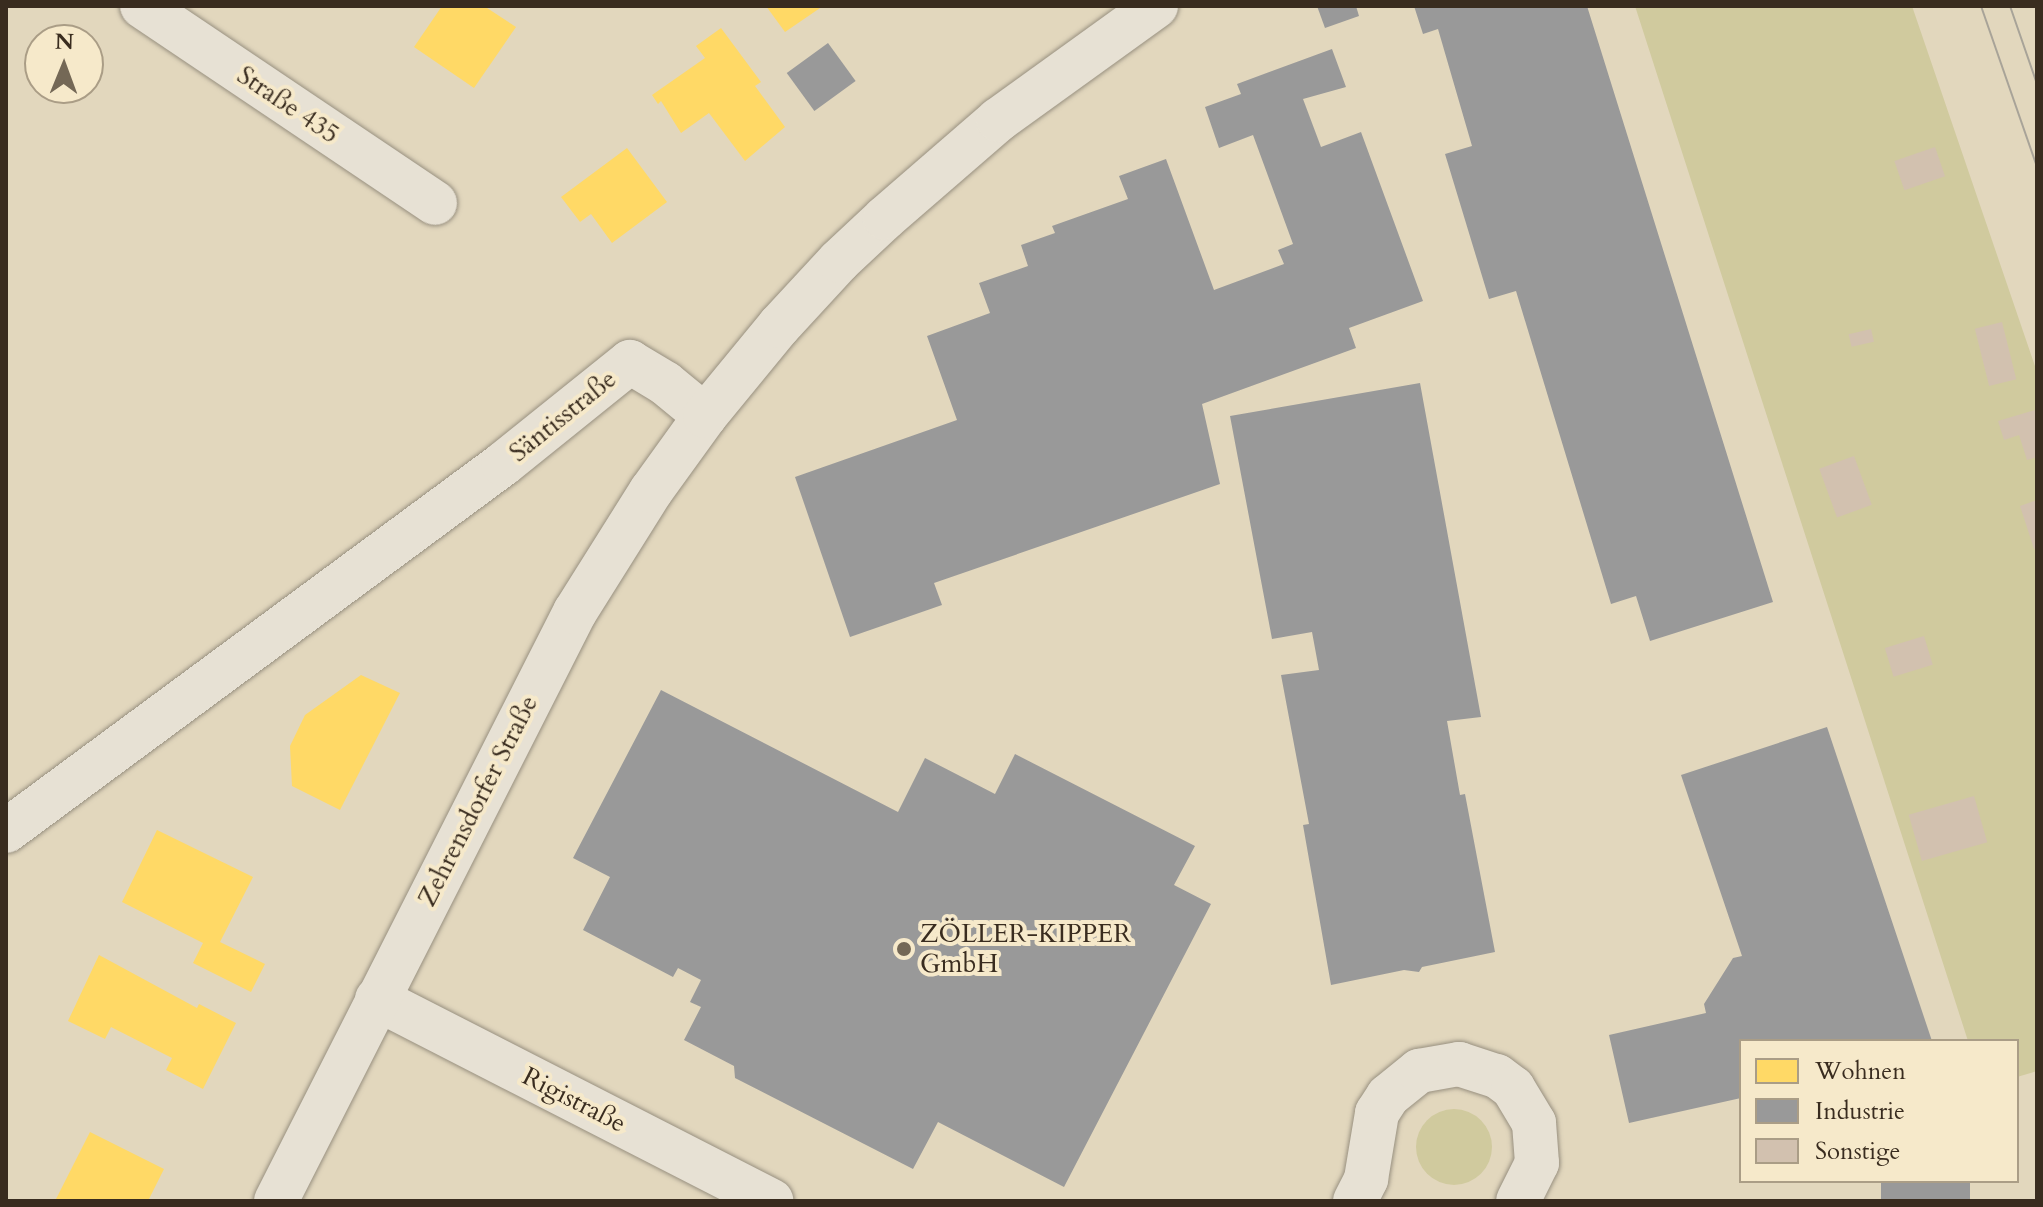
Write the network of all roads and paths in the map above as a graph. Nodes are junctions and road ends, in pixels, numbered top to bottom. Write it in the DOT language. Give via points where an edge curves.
graph roads {
  1 [pos="142,6"];
  2 [pos="1156,6"];
  3 [pos="435,203"];
  4 [pos="705,416"];
  5 [pos="6,831"];
  6 [pos="377,999"];
  7 [pos="276,1201"];
  8 [pos="771,1201"];
  9 [pos="1355,1201"];
  10 [pos="1518,1201"];
  1 -- 3 [label="street, Straße 435"];
  2 -- 4 [label="street" via="998,120 885,218 779,326"];
  4 -- 5 [label="street, Säntisstraße" via="630,362 503,464"];
  4 -- 6 [label="street, Zehrensdorfer Straße" via="575,612"];
  6 -- 7 [label="street, Zehrensdorfer Straße"];
  6 -- 8 [label="street, Rigistraße"];
  9 -- 10 [label="street" via="1366,1179 1377,1113 1388,1096 1419,1071 1459,1064 1497,1076 1513,1088 1534,1123 1537,1163"];
}
